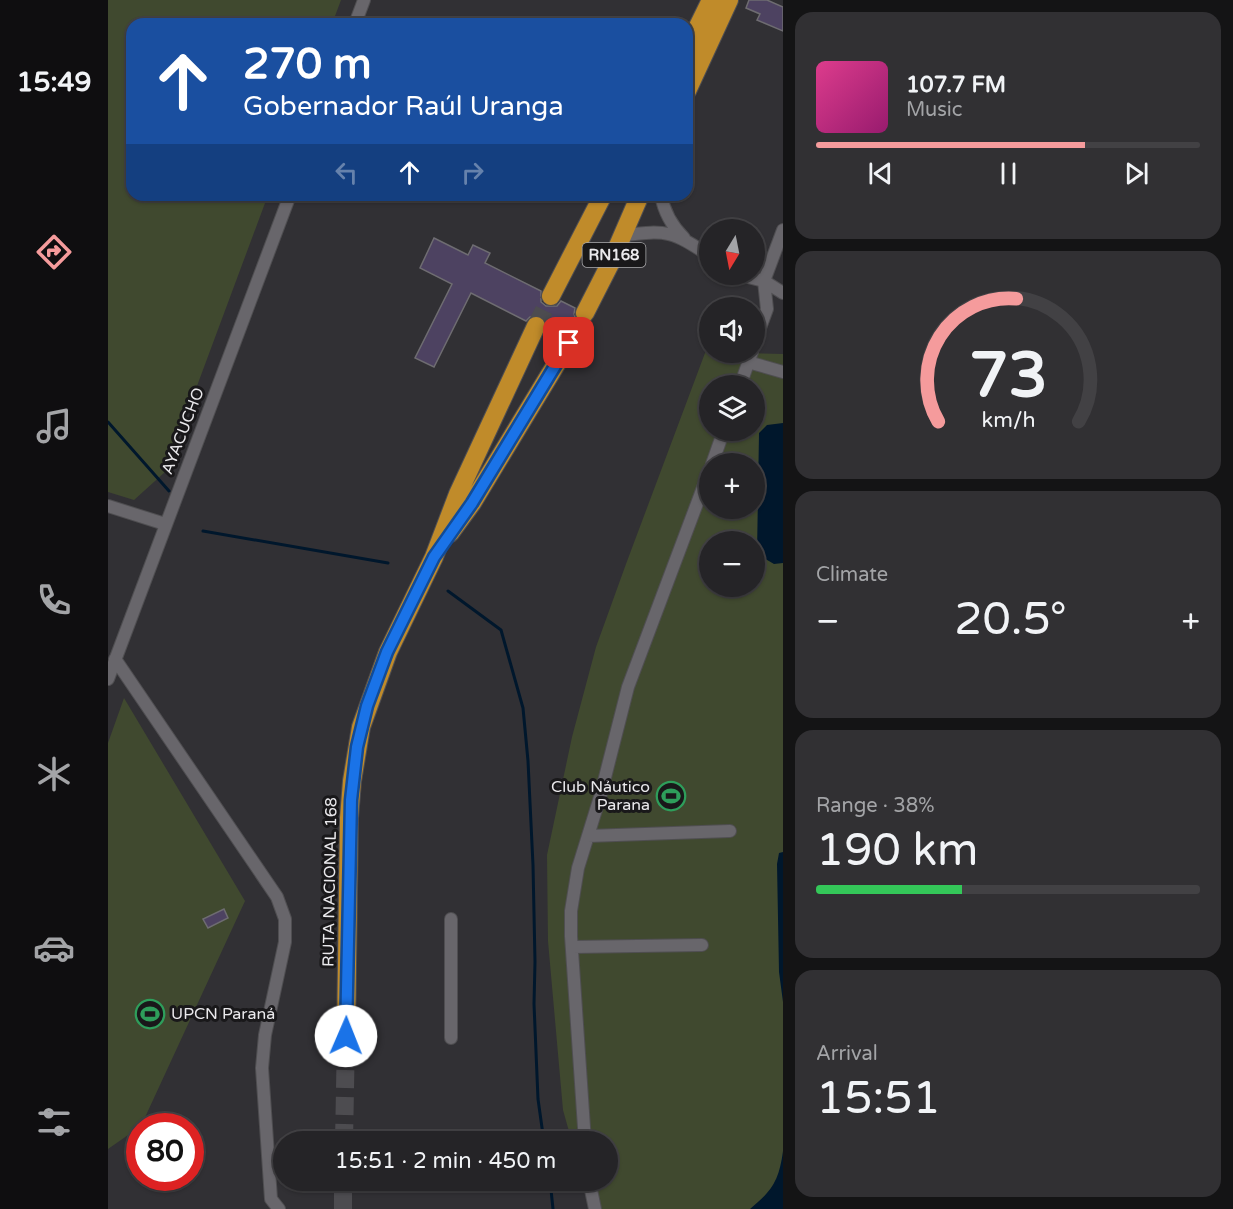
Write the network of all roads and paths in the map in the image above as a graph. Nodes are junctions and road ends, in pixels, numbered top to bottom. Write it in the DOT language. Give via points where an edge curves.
graph roads {
  1 [pos="364,0"];
  2 [pos="711,0"];
  3 [pos="729,0"];
  4 [pos="357,18"];
  5 [pos="693,37"];
  6 [pos="693,79"];
  7 [pos="288,201"];
  8 [pos="600,201"];
  9 [pos="638,201"];
  10 [pos="662,201"];
  11 [pos="783,230"];
  12 [pos="624,235"];
  13 [pos="685,240"];
  14 [pos="699,248"];
  15 [pos="765,278"];
  16 [pos="765,282"];
  17 [pos="764,285"];
  18 [pos="783,292"];
  19 [pos="551,296"];
  20 [pos="585,313"];
  21 [pos="765,314"];
  22 [pos="536,326"];
  23 [pos="569,343"];
  24 [pos="763,363"];
  25 [pos="783,372"];
  26 [pos="699,499"];
  27 [pos="108,506"];
  28 [pos="165,524"];
  29 [pos="434,557"];
  30 [pos="115,659"];
  31 [pos="108,679"];
  32 [pos="730,831"];
  33 [pos="588,836"];
  34 [pos="451,919"];
  35 [pos="702,945"];
  36 [pos="573,947"];
  37 [pos="346,1036"];
  38 [pos="451,1038"];
  39 [pos="584,1131"];
  40 [pos="591,1191"];
  41 [pos="279,1209"];
  42 [pos="595,1209"];
  1 -- 4 [label="street"];
  2 -- 5 [label="highway"];
  3 -- 6 [label="highway"];
  7 -- 28 [label="street, AYACUCHO"];
  8 -- 19 [label="highway, RN168"];
  9 -- 12 [label="highway, RN168"];
  10 -- 13 [label="street" via="664,211"];
  11 -- 15 [label="street"];
  12 -- 13 [label="street" via="668,232"];
  12 -- 20 [label="highway, RN168"];
  13 -- 14 [label="street"];
  16 -- 18 [label="street"];
  17 -- 21 [label="street"];
  22 -- 29 [label="highway" via="458,494"];
  23 -- 29 [label="highway" via="472,503"];
  24 -- 25 [label="street"];
  26 -- 33 [label="street" via="628,687"];
  27 -- 28 [label="street"];
  28 -- 30 [label="street, AYACUCHO"];
  29 -- 37 [label="highway, RUTA NACIONAL 168" via="375,682 357,747 350,818"];
  30 -- 31 [label="street, AYACUCHO"];
  30 -- 41 [label="street" via="277,897 285,919 285,942 262,1068 271,1199"];
  32 -- 33 [label="street"];
  33 -- 36 [label="street" via="571,911"];
  34 -- 38 [label="street"];
  35 -- 36 [label="street"];
  36 -- 39 [label="street"];
  40 -- 42 [label="street"];
}
